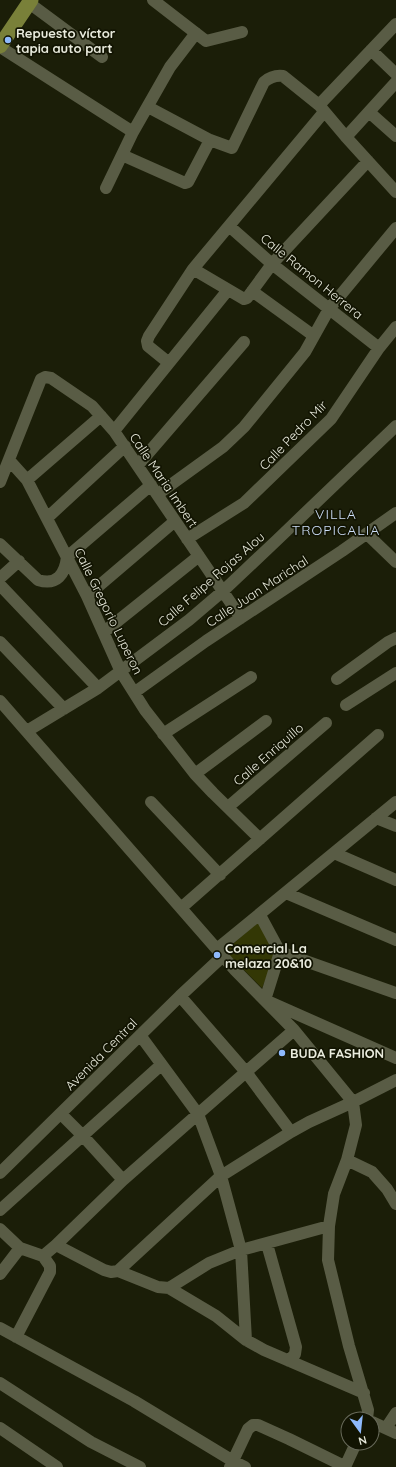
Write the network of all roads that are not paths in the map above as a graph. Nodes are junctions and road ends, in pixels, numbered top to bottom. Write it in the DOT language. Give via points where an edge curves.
graph roads {
  1 [pos="153,0"];
  2 [pos="30,2"];
  3 [pos="396,24"];
  4 [pos="242,32"];
  5 [pos="196,33"];
  6 [pos="0,46"];
  7 [pos="371,50"];
  8 [pos="102,57"];
  9 [pos="396,74"];
  10 [pos="396,82"];
  11 [pos="148,107"];
  12 [pos="322,108"];
  13 [pos="369,112"];
  14 [pos="133,132"];
  15 [pos="396,136"];
  16 [pos="346,137"];
  17 [pos="210,140"];
  18 [pos="122,155"];
  19 [pos="368,161"];
  20 [pos="106,188"];
  21 [pos="396,192"];
  22 [pos="229,226"];
  23 [pos="396,228"];
  24 [pos="272,264"];
  25 [pos="193,269"];
  26 [pos="228,290"];
  27 [pos="252,291"];
  28 [pos="329,309"];
  29 [pos="396,328"];
  30 [pos="314,336"];
  31 [pos="244,342"];
  32 [pos="379,348"];
  33 [pos="169,363"];
  34 [pos="101,416"];
  35 [pos="396,426"];
  36 [pos="114,432"];
  37 [pos="125,446"];
  38 [pos="9,460"];
  39 [pos="138,465"];
  40 [pos="27,480"];
  41 [pos="0,482"];
  42 [pos="154,489"];
  43 [pos="396,513"];
  44 [pos="47,518"];
  45 [pos="175,521"];
  46 [pos="367,534"];
  47 [pos="187,539"];
  48 [pos="0,544"];
  49 [pos="199,556"];
  50 [pos="67,557"];
  51 [pos="19,561"];
  52 [pos="396,562"];
  53 [pos="0,578"];
  54 [pos="0,585"];
  55 [pos="223,591"];
  56 [pos="87,596"];
  57 [pos="241,618"];
  58 [pos="104,632"];
  59 [pos="396,638"];
  60 [pos="0,642"];
  61 [pos="121,672"];
  62 [pos="396,673"];
  63 [pos="251,677"];
  64 [pos="338,679"];
  65 [pos="98,688"];
  66 [pos="135,692"];
  67 [pos="0,701"];
  68 [pos="346,705"];
  69 [pos="64,709"];
  70 [pos="266,721"];
  71 [pos="326,723"];
  72 [pos="27,731"];
  73 [pos="163,734"];
  74 [pos="378,735"];
  75 [pos="195,774"];
  76 [pos="151,802"];
  77 [pos="396,802"];
  78 [pos="228,807"];
  79 [pos="376,818"];
  80 [pos="396,826"];
  81 [pos="260,838"];
  82 [pos="334,852"];
  83 [pos="220,875"];
  84 [pos="396,880"];
  85 [pos="286,892"];
  86 [pos="181,908"];
  87 [pos="260,915"];
  88 [pos="396,940"];
  89 [pos="280,952"];
  90 [pos="220,953"];
  91 [pos="396,993"];
  92 [pos="180,996"];
  93 [pos="265,1000"];
  94 [pos="294,1030"];
  95 [pos="140,1035"];
  96 [pos="396,1058"];
  97 [pos="161,1065"];
  98 [pos="246,1072"];
  99 [pos="396,1080"];
  100 [pos="353,1102"];
  101 [pos="61,1114"];
  102 [pos="198,1114"];
  103 [pos="291,1132"];
  104 [pos="83,1136"];
  105 [pos="347,1160"];
  106 [pos="0,1173"];
  107 [pos="221,1176"];
  108 [pos="123,1180"];
  109 [pos="396,1204"];
  110 [pos="0,1210"];
  111 [pos="329,1226"];
  112 [pos="0,1229"];
  113 [pos="267,1244"];
  114 [pos="56,1245"];
  115 [pos="20,1248"];
  116 [pos="241,1250"];
  117 [pos="43,1256"];
  118 [pos="118,1271"];
  119 [pos="0,1274"];
  120 [pos="169,1288"];
  121 [pos="0,1328"];
  122 [pos="16,1337"];
  123 [pos="246,1340"];
  124 [pos="289,1361"];
  125 [pos="0,1383"];
  126 [pos="364,1393"];
  127 [pos="368,1411"];
  128 [pos="396,1413"];
  129 [pos="380,1426"];
  130 [pos="0,1428"];
  131 [pos="391,1431"];
  132 [pos="352,1451"];
  133 [pos="232,1464"];
  134 [pos="137,1466"];
  135 [pos="57,1467"];
  136 [pos="245,1467"];
  137 [pos="345,1467"];
  1 -- 5 [label="street"];
  2 -- 6 [label="main road"];
  2 -- 8 [label="street"];
  3 -- 7 [label="street"];
  4 -- 5 [label="street" via="208,42"];
  5 -- 11 [label="street" via="170,67"];
  6 -- 14 [label="street"];
  7 -- 9 [label="street"];
  7 -- 12 [label="street"];
  10 -- 13 [label="street"];
  11 -- 14 [label="street"];
  11 -- 17 [label="street"];
  12 -- 16 [label="street"];
  12 -- 17 [label="street" via="283,76 277,75 264,82 233,148"];
  12 -- 22 [label="street"];
  13 -- 15 [label="street"];
  13 -- 16 [label="street"];
  14 -- 18 [label="street"];
  16 -- 19 [label="street"];
  17 -- 18 [label="street" via="188,182 185,183"];
  18 -- 20 [label="street"];
  19 -- 21 [label="street"];
  19 -- 24 [label="street"];
  22 -- 24 [label="street, Calle Ramon Herrera"];
  22 -- 25 [label="street"];
  23 -- 28 [label="street"];
  24 -- 27 [label="street"];
  24 -- 28 [label="street, Calle Ramon Herrera"];
  25 -- 26 [label="street"];
  25 -- 33 [label="street" via="147,341 148,346"];
  26 -- 27 [label="street" via="244,299"];
  26 -- 33 [label="street"];
  27 -- 30 [label="street"];
  28 -- 30 [label="street"];
  28 -- 32 [label="street, Calle Ramon Herrera"];
  29 -- 32 [label="street, Calle Pedro Mir"];
  30 -- 42 [label="street" via="305,352 244,427 223,447"];
  31 -- 39 [label="street"];
  32 -- 47 [label="street, Calle Pedro Mir" via="331,419 244,503"];
  33 -- 36 [label="street"];
  34 -- 36 [label="street, Calle Maria Imbert"];
  34 -- 38 [label="street, Calle Maria Imbert" via="92,406 45,376 41,379"];
  34 -- 40 [label="street"];
  35 -- 55 [label="street, Calle Felipe Rojas Alou"];
  36 -- 37 [label="street, Calle Maria Imbert"];
  37 -- 39 [label="street, Calle Maria Imbert"];
  37 -- 44 [label="street"];
  38 -- 40 [label="street, Calle Gregorio Luperon"];
  38 -- 41 [label="street"];
  39 -- 42 [label="street, Calle Maria Imbert"];
  40 -- 44 [label="street, Calle Gregorio Luperon"];
  42 -- 45 [label="street, Calle Maria Imbert"];
  42 -- 50 [label="street"];
  43 -- 46 [label="street, Calle Juan Marichal"];
  44 -- 50 [label="street, Calle Gregorio Luperon"];
  45 -- 47 [label="street, Calle Maria Imbert"];
  45 -- 56 [label="street"];
  46 -- 52 [label="street"];
  46 -- 57 [label="street, Calle Juan Marichal"];
  47 -- 49 [label="street, Calle Maria Imbert"];
  48 -- 51 [label="street"];
  49 -- 55 [label="street, Calle Maria Imbert"];
  49 -- 58 [label="street"];
  50 -- 51 [label="street" via="62,575 53,581 44,582 38,580"];
  50 -- 56 [label="street, Calle Gregorio Luperon"];
  51 -- 53 [label="street"];
  54 -- 65 [label="street"];
  55 -- 57 [label="street, Calle Maria Imbert"];
  55 -- 61 [label="street, Calle Felipe Rojas Alou"];
  56 -- 58 [label="street, Calle Gregorio Luperon"];
  57 -- 66 [label="street, Calle Juan Marichal"];
  58 -- 61 [label="street, Calle Gregorio Luperon"];
  59 -- 64 [label="street"];
  60 -- 69 [label="street"];
  61 -- 65 [label="street, Calle Felipe Rojas Alou"];
  61 -- 66 [label="street, Calle Gregorio Luperon"];
  62 -- 68 [label="street"];
  63 -- 73 [label="street"];
  65 -- 69 [label="street, Calle Felipe Rojas Alou"];
  66 -- 73 [label="street, Calle Gregorio Luperon"];
  67 -- 72 [label="street"];
  69 -- 72 [label="street, Calle Felipe Rojas Alou"];
  70 -- 75 [label="street"];
  71 -- 78 [label="street, Calle Enriquillo"];
  72 -- 86 [label="street"];
  73 -- 75 [label="street, Calle Gregorio Luperon"];
  74 -- 81 [label="street"];
  75 -- 78 [label="street, Calle Gregorio Luperon"];
  76 -- 83 [label="street"];
  77 -- 79 [label="street, Avenida Central"];
  78 -- 81 [label="street, Calle Gregorio Luperon"];
  79 -- 80 [label="street"];
  79 -- 82 [label="street, Avenida Central"];
  81 -- 83 [label="street"];
  82 -- 84 [label="street"];
  82 -- 85 [label="street, Avenida Central"];
  83 -- 86 [label="street"];
  85 -- 87 [label="street, Avenida Central"];
  85 -- 88 [label="street"];
  86 -- 90 [label="street"];
  87 -- 89 [label="street"];
  87 -- 90 [label="street, Avenida Central"];
  89 -- 91 [label="street"];
  89 -- 93 [label="street"];
  90 -- 92 [label="street, Avenida Central"];
  90 -- 93 [label="street"];
  92 -- 95 [label="street, Avenida Central"];
  92 -- 98 [label="street"];
  93 -- 94 [label="street"];
  93 -- 96 [label="street"];
  94 -- 98 [label="street"];
  94 -- 100 [label="street"];
  95 -- 97 [label="street"];
  95 -- 101 [label="street, Avenida Central"];
  97 -- 102 [label="street"];
  97 -- 104 [label="street"];
  98 -- 102 [label="street"];
  98 -- 103 [label="street"];
  99 -- 100 [label="street"];
  100 -- 103 [label="street"];
  100 -- 105 [label="street" via="356,1126"];
  101 -- 104 [label="street"];
  101 -- 106 [label="street, Avenida Central"];
  102 -- 107 [label="street"];
  102 -- 108 [label="street"];
  103 -- 107 [label="street"];
  104 -- 108 [label="street"];
  104 -- 110 [label="street"];
  105 -- 109 [label="street" via="372,1172"];
  105 -- 111 [label="street" via="334,1194"];
  107 -- 116 [label="street"];
  107 -- 118 [label="street"];
  108 -- 114 [label="street"];
  111 -- 113 [label="street"];
  111 -- 126 [label="street" via="328,1260 349,1346"];
  112 -- 115 [label="street"];
  113 -- 116 [label="street"];
  113 -- 124 [label="street" via="296,1347 295,1354"];
  114 -- 117 [label="street"];
  114 -- 118 [label="street" via="104,1270"];
  115 -- 117 [label="street"];
  115 -- 119 [label="street"];
  116 -- 120 [label="street" via="209,1263"];
  116 -- 123 [label="street"];
  117 -- 122 [label="street" via="50,1266 50,1272"];
  118 -- 120 [label="street" via="158,1287"];
  120 -- 123 [label="street" via="216,1316"];
  121 -- 122 [label="street"];
  122 -- 133 [label="street" via="134,1401"];
  123 -- 124 [label="street"];
  124 -- 126 [label="street"];
  125 -- 134 [label="street" via="91,1442"];
  126 -- 127 [label="street"];
  128 -- 131 [label="street"];
  129 -- 131 [label="street"];
  130 -- 135 [label="street"];
  132 -- 137 [label="street"];
  133 -- 136 [label="street"];
  133 -- 137 [label="street" via="248,1429 258,1425"];
}
